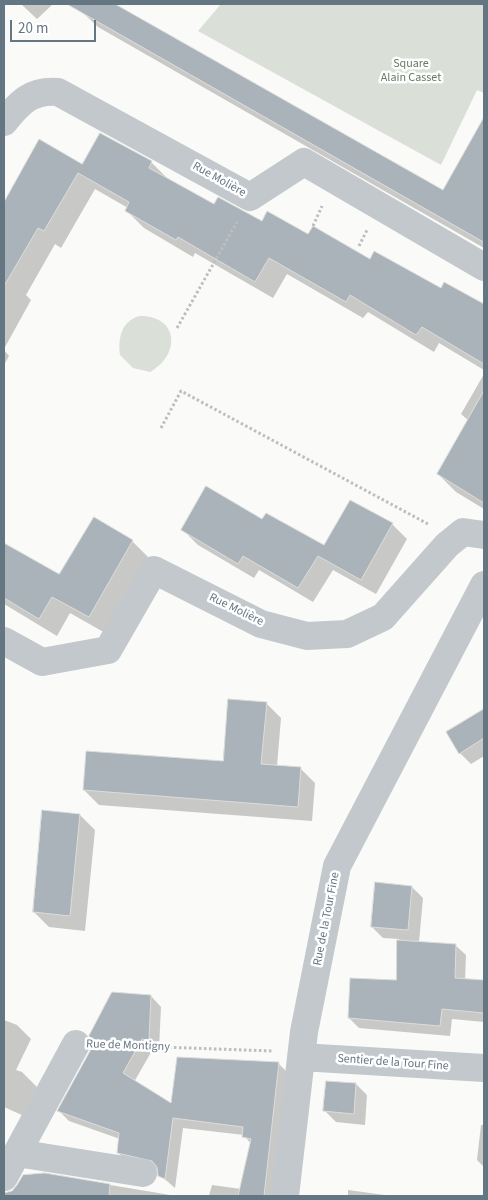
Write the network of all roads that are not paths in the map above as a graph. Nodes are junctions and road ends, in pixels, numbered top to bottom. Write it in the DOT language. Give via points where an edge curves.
graph roads {
  1 [pos="4,122"];
  2 [pos="484,267"];
  3 [pos="484,535"];
  4 [pos="484,585"];
  5 [pos="4,641"];
  6 [pos="76,1044"];
  7 [pos="301,1057"];
  8 [pos="484,1068"];
  9 [pos="16,1153"];
  10 [pos="143,1173"];
  11 [pos="4,1177"];
  12 [pos="285,1196"];
  1 -- 2 [label="street, Rue Molière" via="20,102 44,91 58,92 250,197 304,162"];
  3 -- 5 [label="street, Rue Molière" via="463,532 383,617 347,634 308,636 261,624 154,570 108,650 42,662"];
  4 -- 7 [label="street, Rue de la Tour Fine" via="337,866"];
  6 -- 9 [label="street, Rue de Montigny"];
  7 -- 8 [label="street, Sentier de la Tour Fine"];
  7 -- 12 [label="street, Rue de la Tour Fine"];
  9 -- 10 [label="street"];
  9 -- 11 [label="street, Rue de Montigny"];
}
